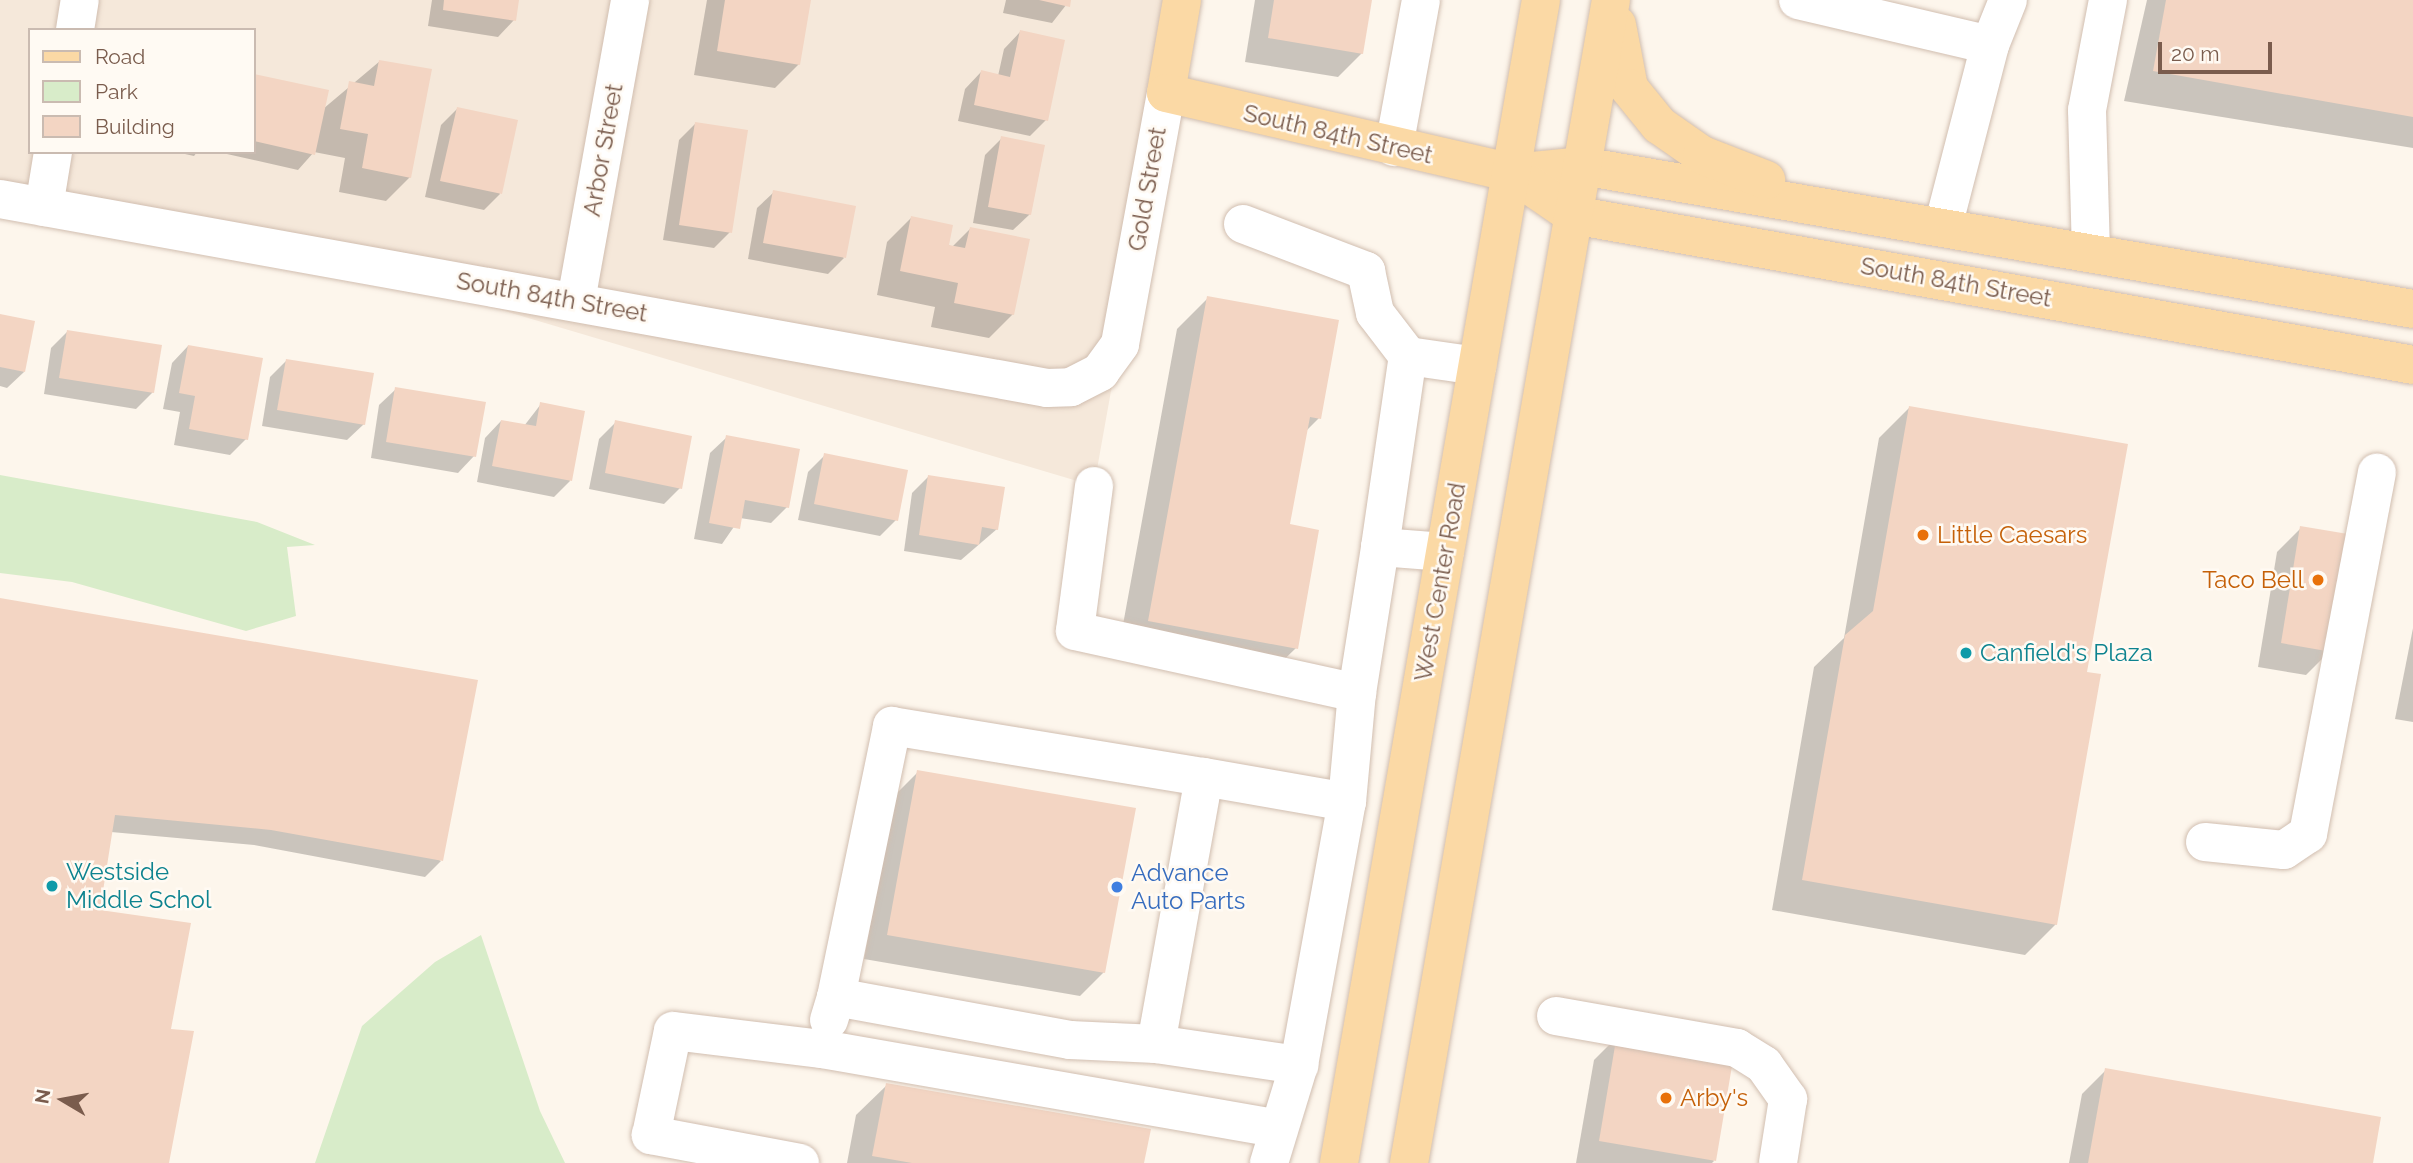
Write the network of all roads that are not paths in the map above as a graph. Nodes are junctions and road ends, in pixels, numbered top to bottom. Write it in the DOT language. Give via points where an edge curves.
graph roads {
  1 [pos="80,0"];
  2 [pos="630,0"];
  3 [pos="1182,0"];
  4 [pos="1421,0"];
  5 [pos="1541,0"];
  6 [pos="1614,0"];
  7 [pos="1798,0"];
  8 [pos="2008,0"];
  9 [pos="2108,0"];
  10 [pos="75,28"];
  11 [pos="1990,45"];
  12 [pos="1166,93"];
  13 [pos="1394,147"];
  14 [pos="53,154"];
  15 [pos="1582,166"];
  16 [pos="1511,173"];
  17 [pos="0,199"];
  18 [pos="44,207"];
  19 [pos="1842,210"];
  20 [pos="1573,215"];
  21 [pos="1243,224"];
  22 [pos="1943,227"];
  23 [pos="2091,253"];
  24 [pos="576,301"];
  25 [pos="2413,309"];
  26 [pos="1408,356"];
  27 [pos="2413,365"];
  28 [pos="1477,366"];
  29 [pos="1100,372"];
  30 [pos="2377,473"];
  31 [pos="1094,486"];
  32 [pos="1380,547"];
  33 [pos="1445,552"];
  34 [pos="1357,693"];
  35 [pos="1205,777"];
  36 [pos="1347,802"];
  37 [pos="2205,842"];
  38 [pos="836,997"];
  39 [pos="1556,1016"];
  40 [pos="1156,1044"];
  41 [pos="821,1049"];
  42 [pos="1299,1065"];
  43 [pos="1272,1145"];
  44 [pos="800,1163"];
  45 [pos="1339,1163"];
  46 [pos="1409,1163"];
  47 [pos="1778,1163"];
  1 -- 10 [label="street"];
  2 -- 24 [label="street, Arbor Street"];
  3 -- 12 [label="main road, Gold Street"];
  4 -- 13 [label="street"];
  5 -- 16 [label="main road, West Center Road"];
  6 -- 15 [label="main road"];
  6 -- 19 [label="main road" via="1621,66 1629,89 1659,125 1702,155"];
  7 -- 11 [label="street"];
  8 -- 11 [label="street"];
  9 -- 23 [label="street" via="2087,110"];
  11 -- 22 [label="street"];
  12 -- 13 [label="main road, South 84th Street"];
  12 -- 29 [label="street, Gold Street" via="1120,344"];
  13 -- 16 [label="main road, South 84th Street"];
  14 -- 18 [label="street"];
  15 -- 16 [label="main road, South 84th Street"];
  15 -- 19 [label="main road, South 84th Street"];
  15 -- 20 [label="main road"];
  16 -- 20 [label="main road, South 84th Street"];
  16 -- 28 [label="main road, West Center Road"];
  17 -- 18 [label="street, South 84th Street"];
  18 -- 24 [label="street, South 84th Street"];
  19 -- 22 [label="main road, South 84th Street"];
  20 -- 27 [label="main road, South 84th Street"];
  20 -- 46 [label="main road"];
  21 -- 26 [label="street" via="1366,271 1375,313"];
  22 -- 23 [label="main road, South 84th Street"];
  23 -- 25 [label="main road, South 84th Street"];
  24 -- 29 [label="street, South 84th Street" via="1047,388 1071,387"];
  26 -- 28 [label="street"];
  26 -- 32 [label="street"];
  28 -- 33 [label="main road, West Center Road"];
  30 -- 37 [label="street" via="2308,834 2284,850"];
  31 -- 34 [label="street" via="1074,631"];
  32 -- 33 [label="street"];
  32 -- 34 [label="street"];
  33 -- 45 [label="main road, West Center Road"];
  34 -- 36 [label="street"];
  35 -- 36 [label="street"];
  35 -- 38 [label="street" via="892,726"];
  35 -- 40 [label="street"];
  36 -- 42 [label="street"];
  38 -- 40 [label="street" via="1070,1040"];
  38 -- 41 [label="street"];
  39 -- 47 [label="street" via="1737,1048 1764,1065 1788,1099"];
  40 -- 42 [label="street"];
  41 -- 43 [label="street"];
  41 -- 44 [label="street" via="673,1031 651,1135"];
  42 -- 43 [label="street"];
}
